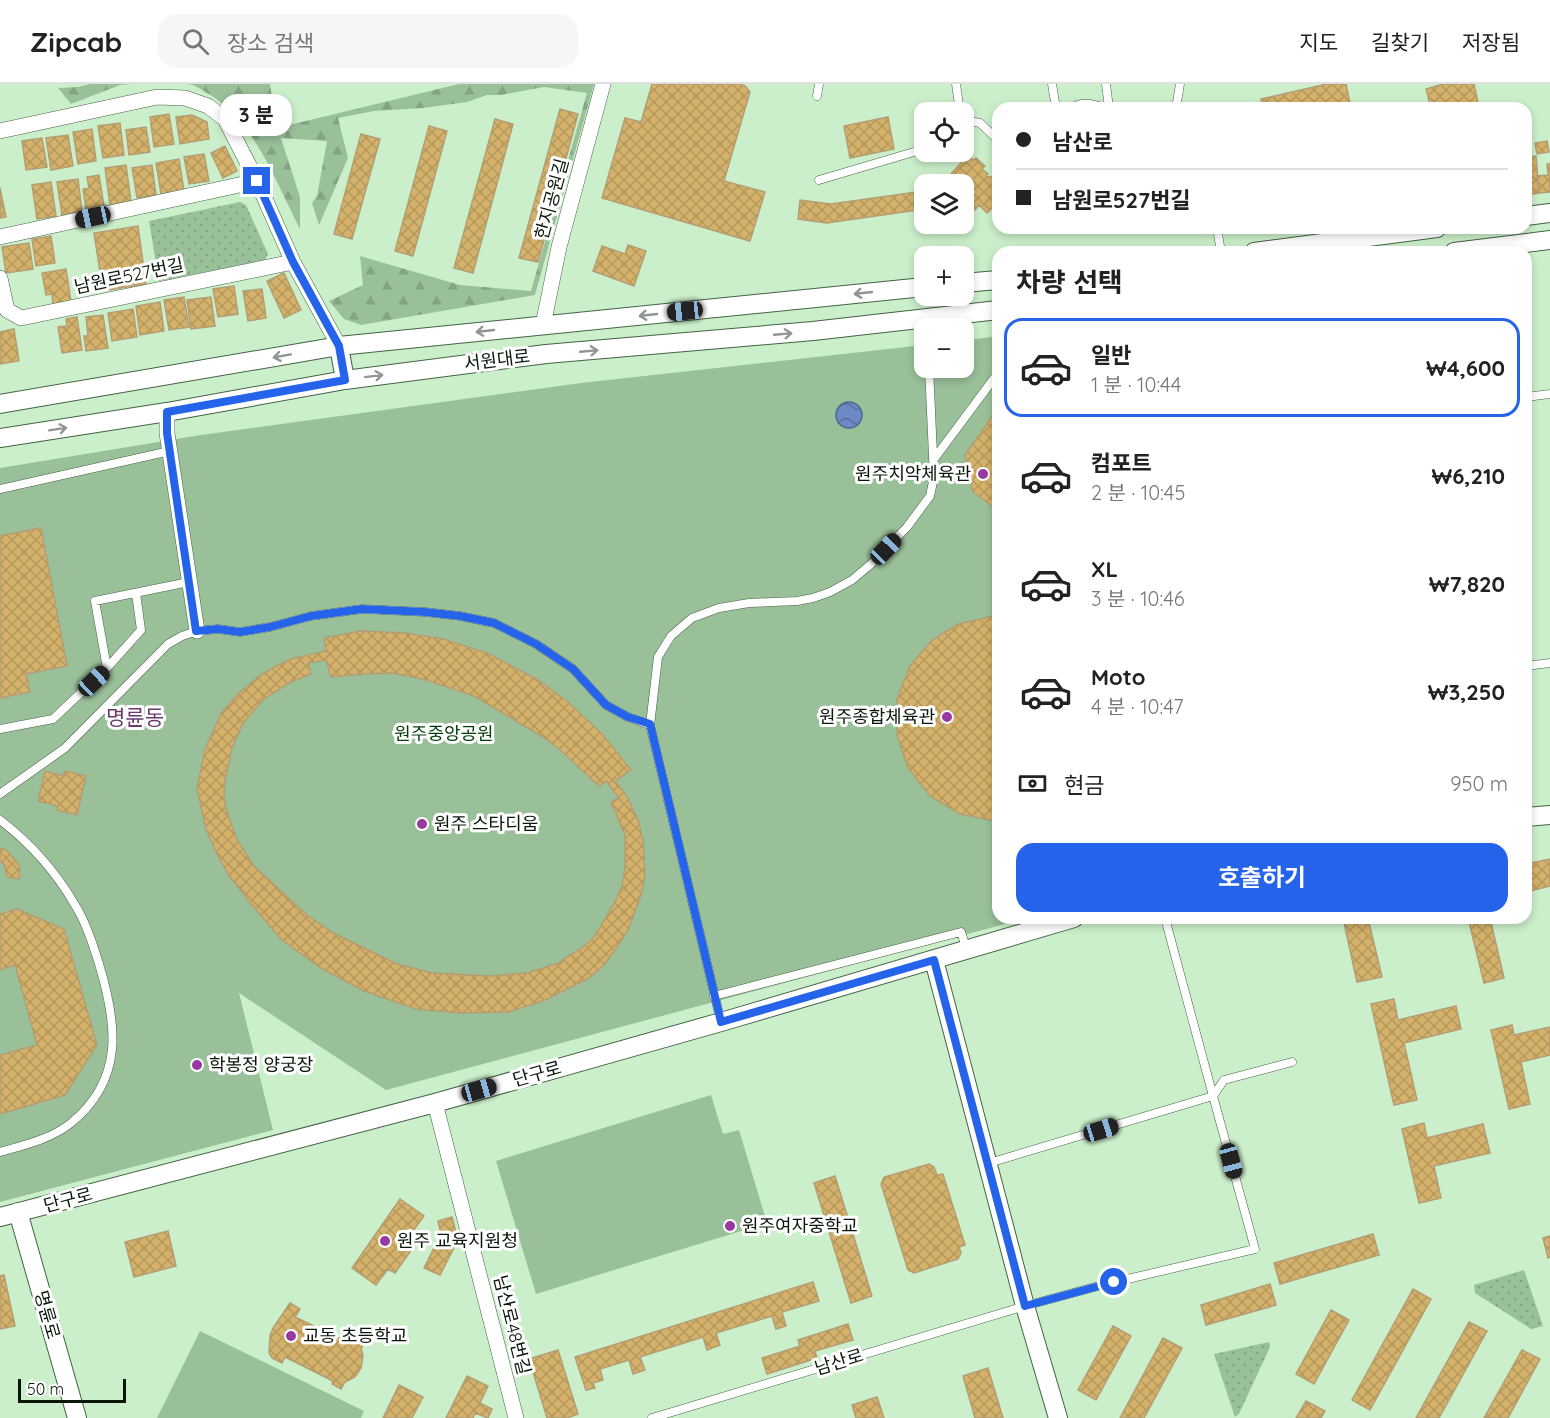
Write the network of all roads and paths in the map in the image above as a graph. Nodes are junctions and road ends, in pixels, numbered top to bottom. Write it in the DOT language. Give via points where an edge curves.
graph roads {
  1 [pos="603,84"];
  2 [pos="819,84"];
  3 [pos="956,84"];
  4 [pos="1052,84"];
  5 [pos="1106,84"];
  6 [pos="1180,84"];
  7 [pos="817,96"];
  8 [pos="959,102"];
  9 [pos="1055,102"];
  10 [pos="1107,102"];
  11 [pos="1177,102"];
  12 [pos="974,122"];
  13 [pos="0,131"];
  14 [pos="992,134"];
  15 [pos="914,152"];
  16 [pos="819,180"];
  17 [pos="257,181"];
  18 [pos="1550,213"];
  19 [pos="1532,215"];
  20 [pos="1391,234"];
  21 [pos="0,237"];
  22 [pos="1550,240"];
  23 [pos="1300,246"];
  24 [pos="1502,246"];
  25 [pos="293,262"];
  26 [pos="0,278"];
  27 [pos="992,281"];
  28 [pos="974,282"];
  29 [pos="914,288"];
  30 [pos="992,311"];
  31 [pos="954,318"];
  32 [pos="914,324"];
  33 [pos="543,325"];
  34 [pos="339,346"];
  35 [pos="546,354"];
  36 [pos="930,378"];
  37 [pos="345,380"];
  38 [pos="992,381"];
  39 [pos="1550,394"];
  40 [pos="1532,396"];
  41 [pos="0,404"];
  42 [pos="167,412"];
  43 [pos="0,438"];
  44 [pos="170,451"];
  45 [pos="934,459"];
  46 [pos="0,489"];
  47 [pos="189,582"];
  48 [pos="136,593"];
  49 [pos="196,631"];
  50 [pos="1550,663"];
  51 [pos="1532,665"];
  52 [pos="107,668"];
  53 [pos="650,724"];
  54 [pos="0,729"];
  55 [pos="0,794"];
  56 [pos="1550,815"];
  57 [pos="1532,816"];
  58 [pos="0,820"];
  59 [pos="1054,924"];
  60 [pos="1167,924"];
  61 [pos="967,950"];
  62 [pos="934,960"];
  63 [pos="714,996"];
  64 [pos="721,1022"];
  65 [pos="1292,1062"];
  66 [pos="1213,1096"];
  67 [pos="435,1103"];
  68 [pos="0,1152"];
  69 [pos="989,1163"];
  70 [pos="9,1215"];
  71 [pos="1025,1306"];
  72 [pos="77,1418"];
  73 [pos="516,1418"];
  74 [pos="652,1418"];
  75 [pos="1058,1418"];
  1 -- 33 [label="street, 한지공원길" via="559,247"];
  2 -- 7 [label="lane"];
  3 -- 8 [label="lane"];
  4 -- 9 [label="lane"];
  5 -- 10 [label="lane"];
  6 -- 11 [label="lane"];
  12 -- 14 [label="lane"];
  13 -- 17 [label="street" via="157,97 185,98 208,106 225,119"];
  15 -- 16 [label="lane"];
  17 -- 21 [label="street"];
  17 -- 25 [label="street"];
  18 -- 19 [label="street"];
  20 -- 23 [label="street"];
  22 -- 24 [label="street"];
  25 -- 26 [label="street, 남원로527번길" via="21,318 7,310"];
  25 -- 34 [label="street"];
  27 -- 28 [label="street"];
  29 -- 33 [label="street, 서원대로, one-way"];
  30 -- 31 [label="street, 서원대로"];
  35 -- 32 [label="street, 서원대로, one-way"];
  33 -- 34 [label="street, 서원대로, one-way"];
  33 -- 35 [label="street"];
  34 -- 37 [label="street"];
  34 -- 41 [label="street, 서원대로, one-way"];
  37 -- 35 [label="street, 서원대로, one-way"];
  36 -- 45 [label="lane"];
  37 -- 42 [label="street, 서원대로"];
  38 -- 45 [label="lane"];
  39 -- 40 [label="lane"];
  43 -- 42 [label="street, 서원대로, one-way"];
  42 -- 44 [label="street"];
  44 -- 46 [label="lane"];
  44 -- 47 [label="street"];
  45 -- 53 [label="lane" via="930,496 907,527 852,580 813,598 719,608 692,618 671,636 658,657"];
  47 -- 48 [label="lane"];
  47 -- 49 [label="street"];
  48 -- 52 [label="lane" via="141,630"];
  48 -- 52 [label="lane" via="95,602"];
  49 -- 53 [label="lane" via="240,632 362,609 460,616 494,623 536,644 573,669 606,705"];
  49 -- 55 [label="lane" via="168,644 65,748"];
  50 -- 51 [label="lane"];
  52 -- 54 [label="lane" via="53,719"];
  53 -- 63 [label="lane"];
  56 -- 57 [label="street"];
  58 -- 68 [label="lane" via="27,843 76,906 105,983 114,1039 104,1081 90,1104 53,1134"];
  59 -- 61 [label="street, 단구로"];
  60 -- 66 [label="lane"];
  61 -- 62 [label="street, 단구로"];
  61 -- 63 [label="lane" via="961,932"];
  62 -- 64 [label="street, 단구로"];
  62 -- 69 [label="street"];
  63 -- 64 [label="lane"];
  64 -- 67 [label="street, 단구로"];
  65 -- 66 [label="lane" via="1224,1080"];
  66 -- 69 [label="lane"];
  66 -- 71 [label="lane, 남산로" via="1255,1249"];
  67 -- 70 [label="street, 단구로"];
  67 -- 73 [label="street, 남산로48번길"];
  69 -- 71 [label="street"];
  70 -- 72 [label="street, 명륜로"];
  71 -- 74 [label="lane, 남산로"];
  71 -- 75 [label="street"];
}
